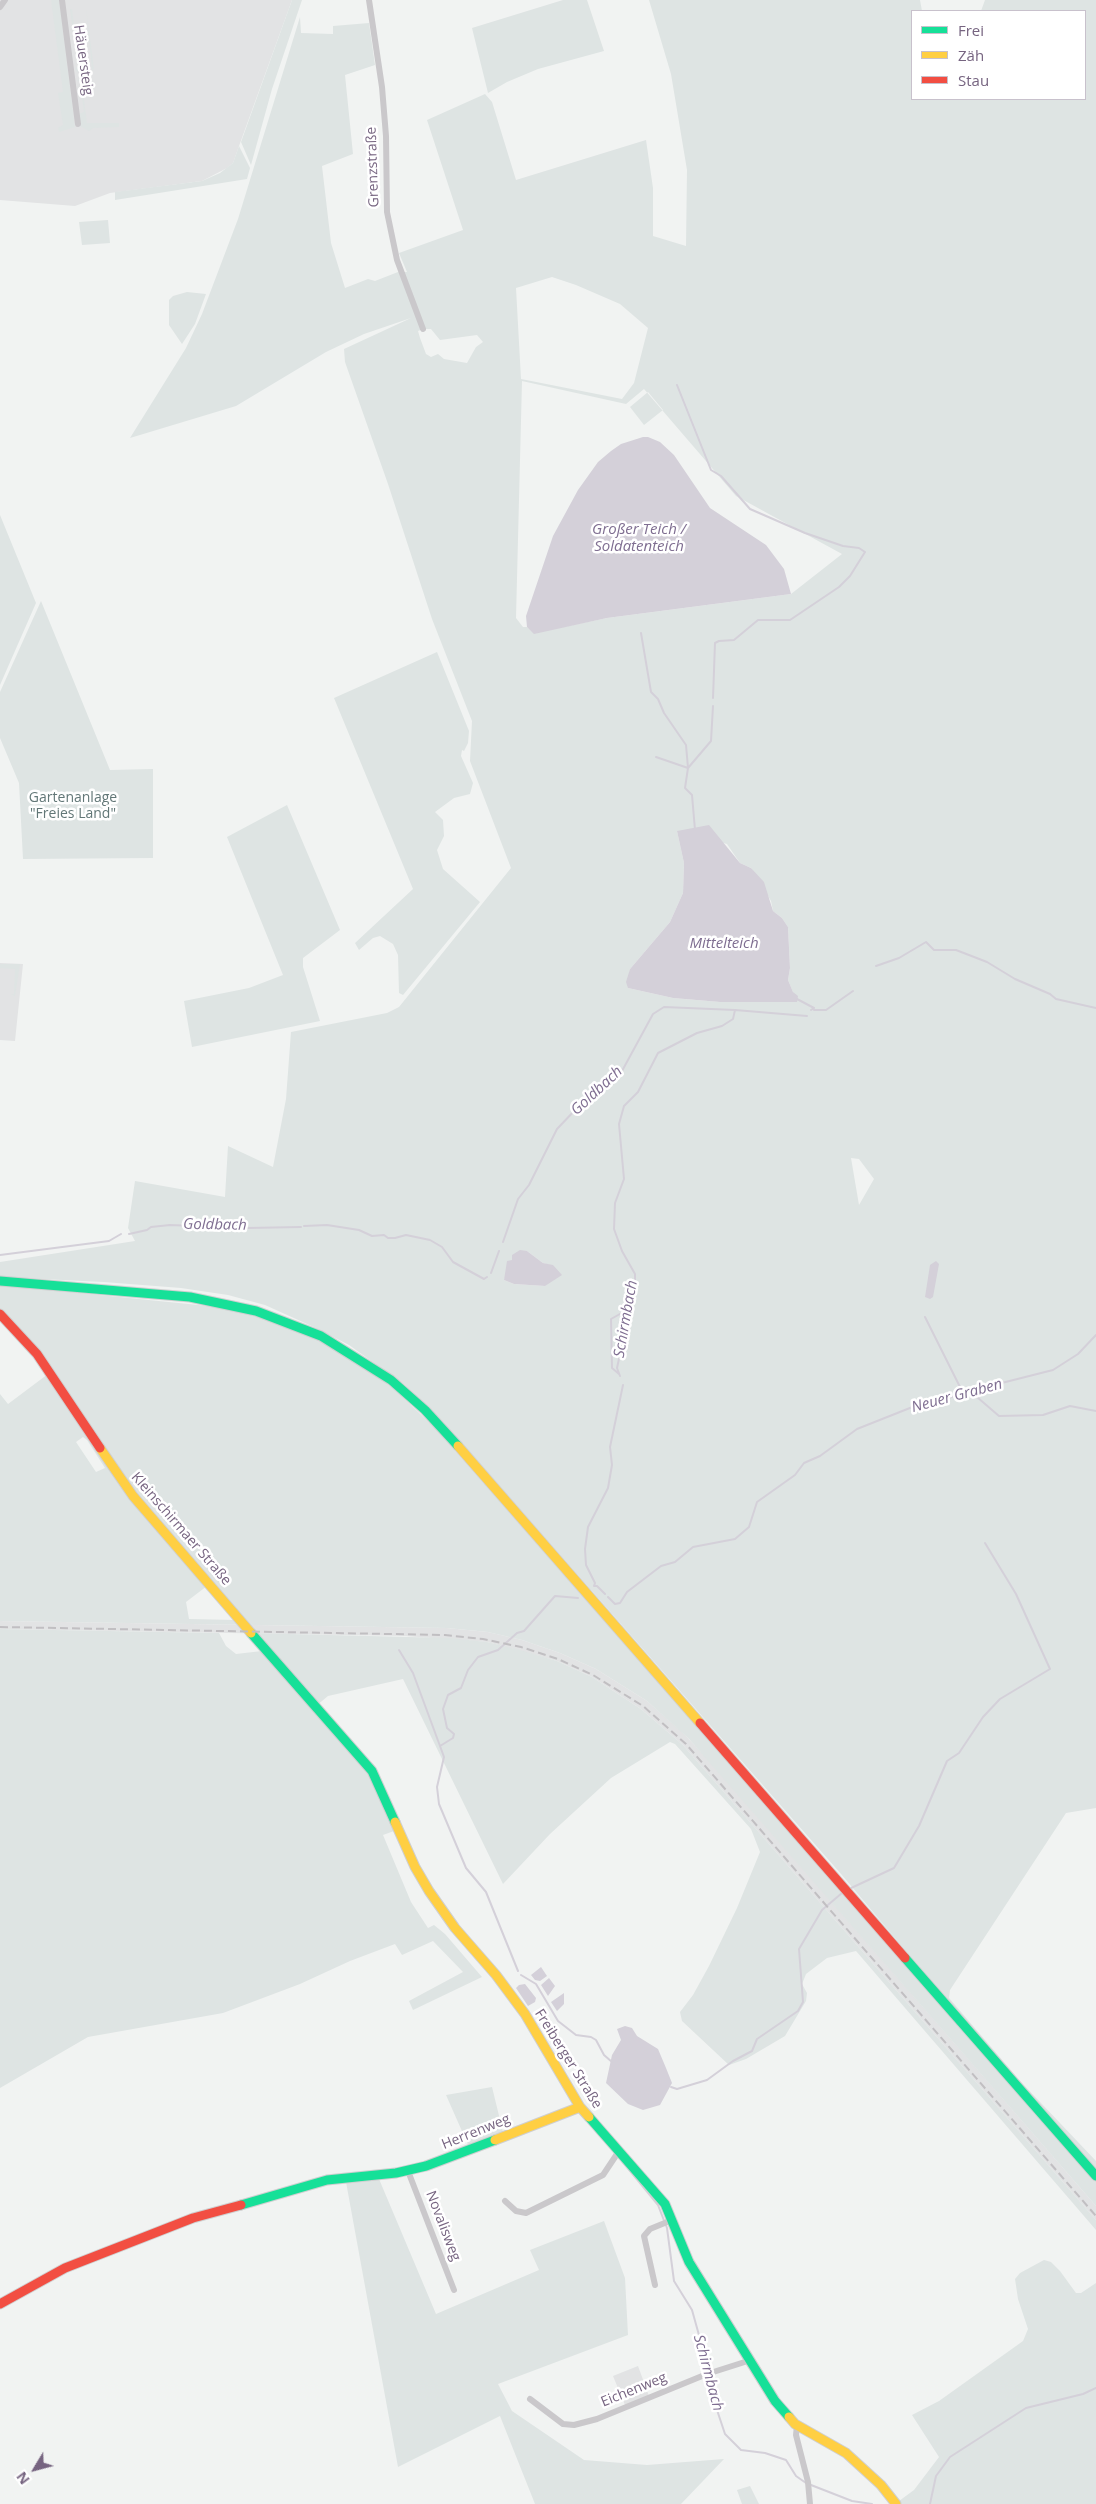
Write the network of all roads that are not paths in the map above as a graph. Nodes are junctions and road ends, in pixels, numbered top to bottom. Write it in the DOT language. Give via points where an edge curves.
graph roads {
  1 [pos="5,0"];
  2 [pos="62,0"];
  3 [pos="369,0"];
  4 [pos="0,7"];
  5 [pos="78,124"];
  6 [pos="423,329"];
  7 [pos="0,1280"];
  8 [pos="0,1314"];
  9 [pos="317,1705"];
  10 [pos="580,2108"];
  11 [pos="619,2151"];
  12 [pos="408,2171"];
  13 [pos="1096,2176"];
  14 [pos="505,2201"];
  15 [pos="668,2222"];
  16 [pos="655,2285"];
  17 [pos="454,2290"];
  18 [pos="0,2304"];
  19 [pos="751,2360"];
  20 [pos="530,2400"];
  21 [pos="797,2426"];
  22 [pos="810,2504"];
  23 [pos="896,2504"];
  1 -- 4 [label="street"];
  2 -- 5 [label="street, Häuersteig"];
  3 -- 6 [label="street, Grenzstraße" via="382,87 387,212 397,260"];
  7 -- 13 [label="street" via="190,1297 248,1308 321,1336 391,1380 454,1442"];
  8 -- 9 [label="street, Kleinschirmaer Straße" via="37,1354 133,1496"];
  9 -- 10 [label="street, Freiberger Straße" via="372,1772 429,1891 524,2014"];
  10 -- 11 [label="street, Freiberger Straße"];
  10 -- 12 [label="street, Herrenweg"];
  11 -- 14 [label="street" via="603,2175 526,2213"];
  11 -- 15 [label="street, Freiberger Straße" via="655,2190"];
  12 -- 17 [label="street, Novalisweg"];
  12 -- 18 [label="street, Herrenweg" via="327,2180 193,2218 65,2268"];
  15 -- 16 [label="street" via="650,2229 644,2236"];
  15 -- 19 [label="street, Freiberger Straße" via="689,2262"];
  19 -- 20 [label="street, Eichenweg" via="574,2425 563,2424"];
  19 -- 21 [label="street, Freiberger Straße" via="775,2401"];
  21 -- 22 [label="street"];
  21 -- 23 [label="street, Freiberger Straße" via="846,2453 870,2473"];
}
